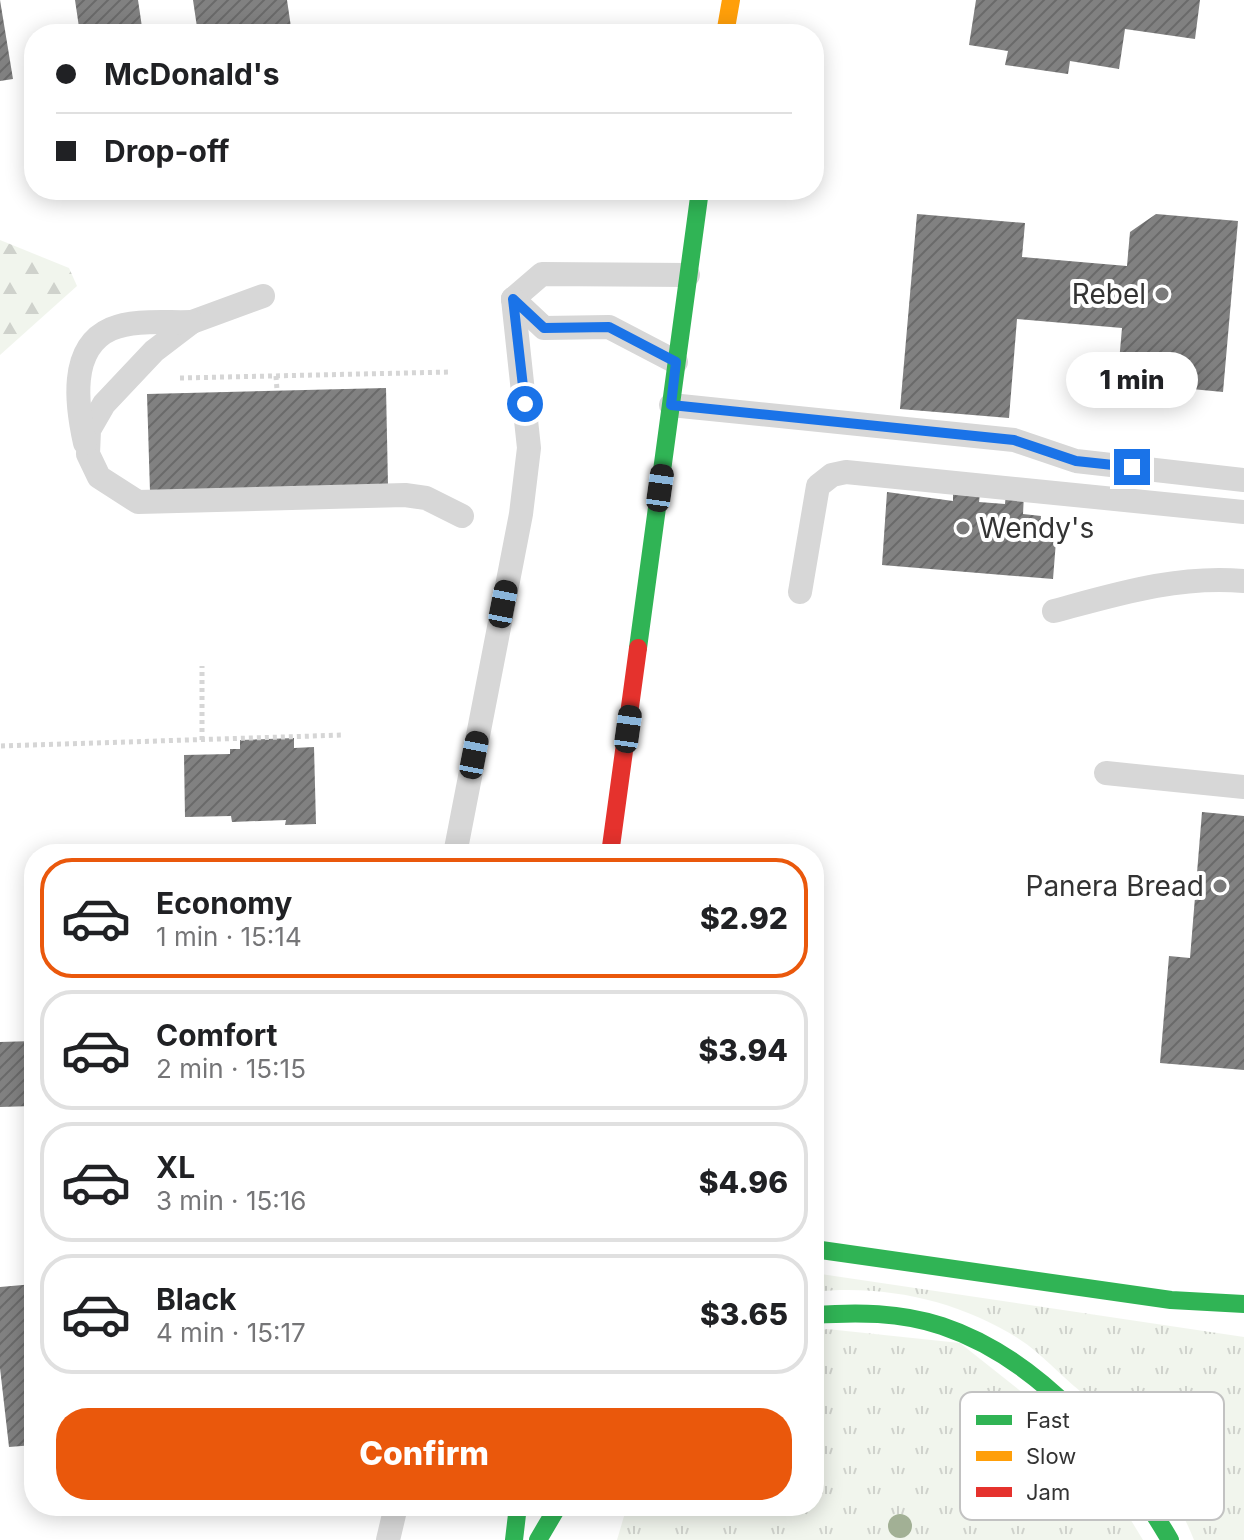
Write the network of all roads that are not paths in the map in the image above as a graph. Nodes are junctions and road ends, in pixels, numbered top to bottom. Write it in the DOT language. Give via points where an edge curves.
graph roads {
  1 [pos="731,0"];
  2 [pos="727,24"];
  3 [pos="699,200"];
  4 [pos="688,275"];
  5 [pos="263,296"];
  6 [pos="513,299"];
  7 [pos="192,322"];
  8 [pos="676,362"];
  9 [pos="671,405"];
  10 [pos="88,454"];
  11 [pos="1244,480"];
  12 [pos="1244,512"];
  13 [pos="462,516"];
  14 [pos="1244,581"];
  15 [pos="800,592"];
  16 [pos="1054,611"];
  17 [pos="1106,773"];
  18 [pos="1244,787"];
  19 [pos="457,844"];
  20 [pos="611,844"];
  21 [pos="824,1250"];
  22 [pos="1244,1304"];
  23 [pos="824,1315"];
  24 [pos="1044,1392"];
  25 [pos="394,1516"];
  26 [pos="517,1516"];
  27 [pos="552,1516"];
  28 [pos="1157,1520"];
  29 [pos="388,1540"];
  30 [pos="514,1540"];
  31 [pos="538,1540"];
  32 [pos="1170,1540"];
  1 -- 2 [label="main road"];
  3 -- 4 [label="main road"];
  4 -- 6 [label="lane" via="542,274"];
  4 -- 8 [label="main road"];
  5 -- 7 [label="lane"];
  6 -- 8 [label="lane" via="544,328 609,327"];
  6 -- 19 [label="lane" via="529,448"];
  7 -- 10 [label="lane" via="154,351 104,404 89,430"];
  7 -- 10 [label="lane" via="113,328 87,349 78,390"];
  8 -- 9 [label="main road"];
  9 -- 11 [label="lane" via="1014,440 1076,461"];
  9 -- 20 [label="main road"];
  10 -- 13 [label="lane" via="99,477 138,502 405,495 426,498"];
  12 -- 15 [label="lane" via="846,472 818,486"];
  14 -- 16 [label="lane" via="1152,584"];
  17 -- 18 [label="lane"];
  21 -- 22 [label="main road" via="1171,1300"];
  23 -- 24 [label="main road" via="880,1312 959,1333 997,1353"];
  25 -- 29 [label="lane"];
  26 -- 30 [label="main road"];
  27 -- 31 [label="main road"];
  28 -- 32 [label="main road"];
}
